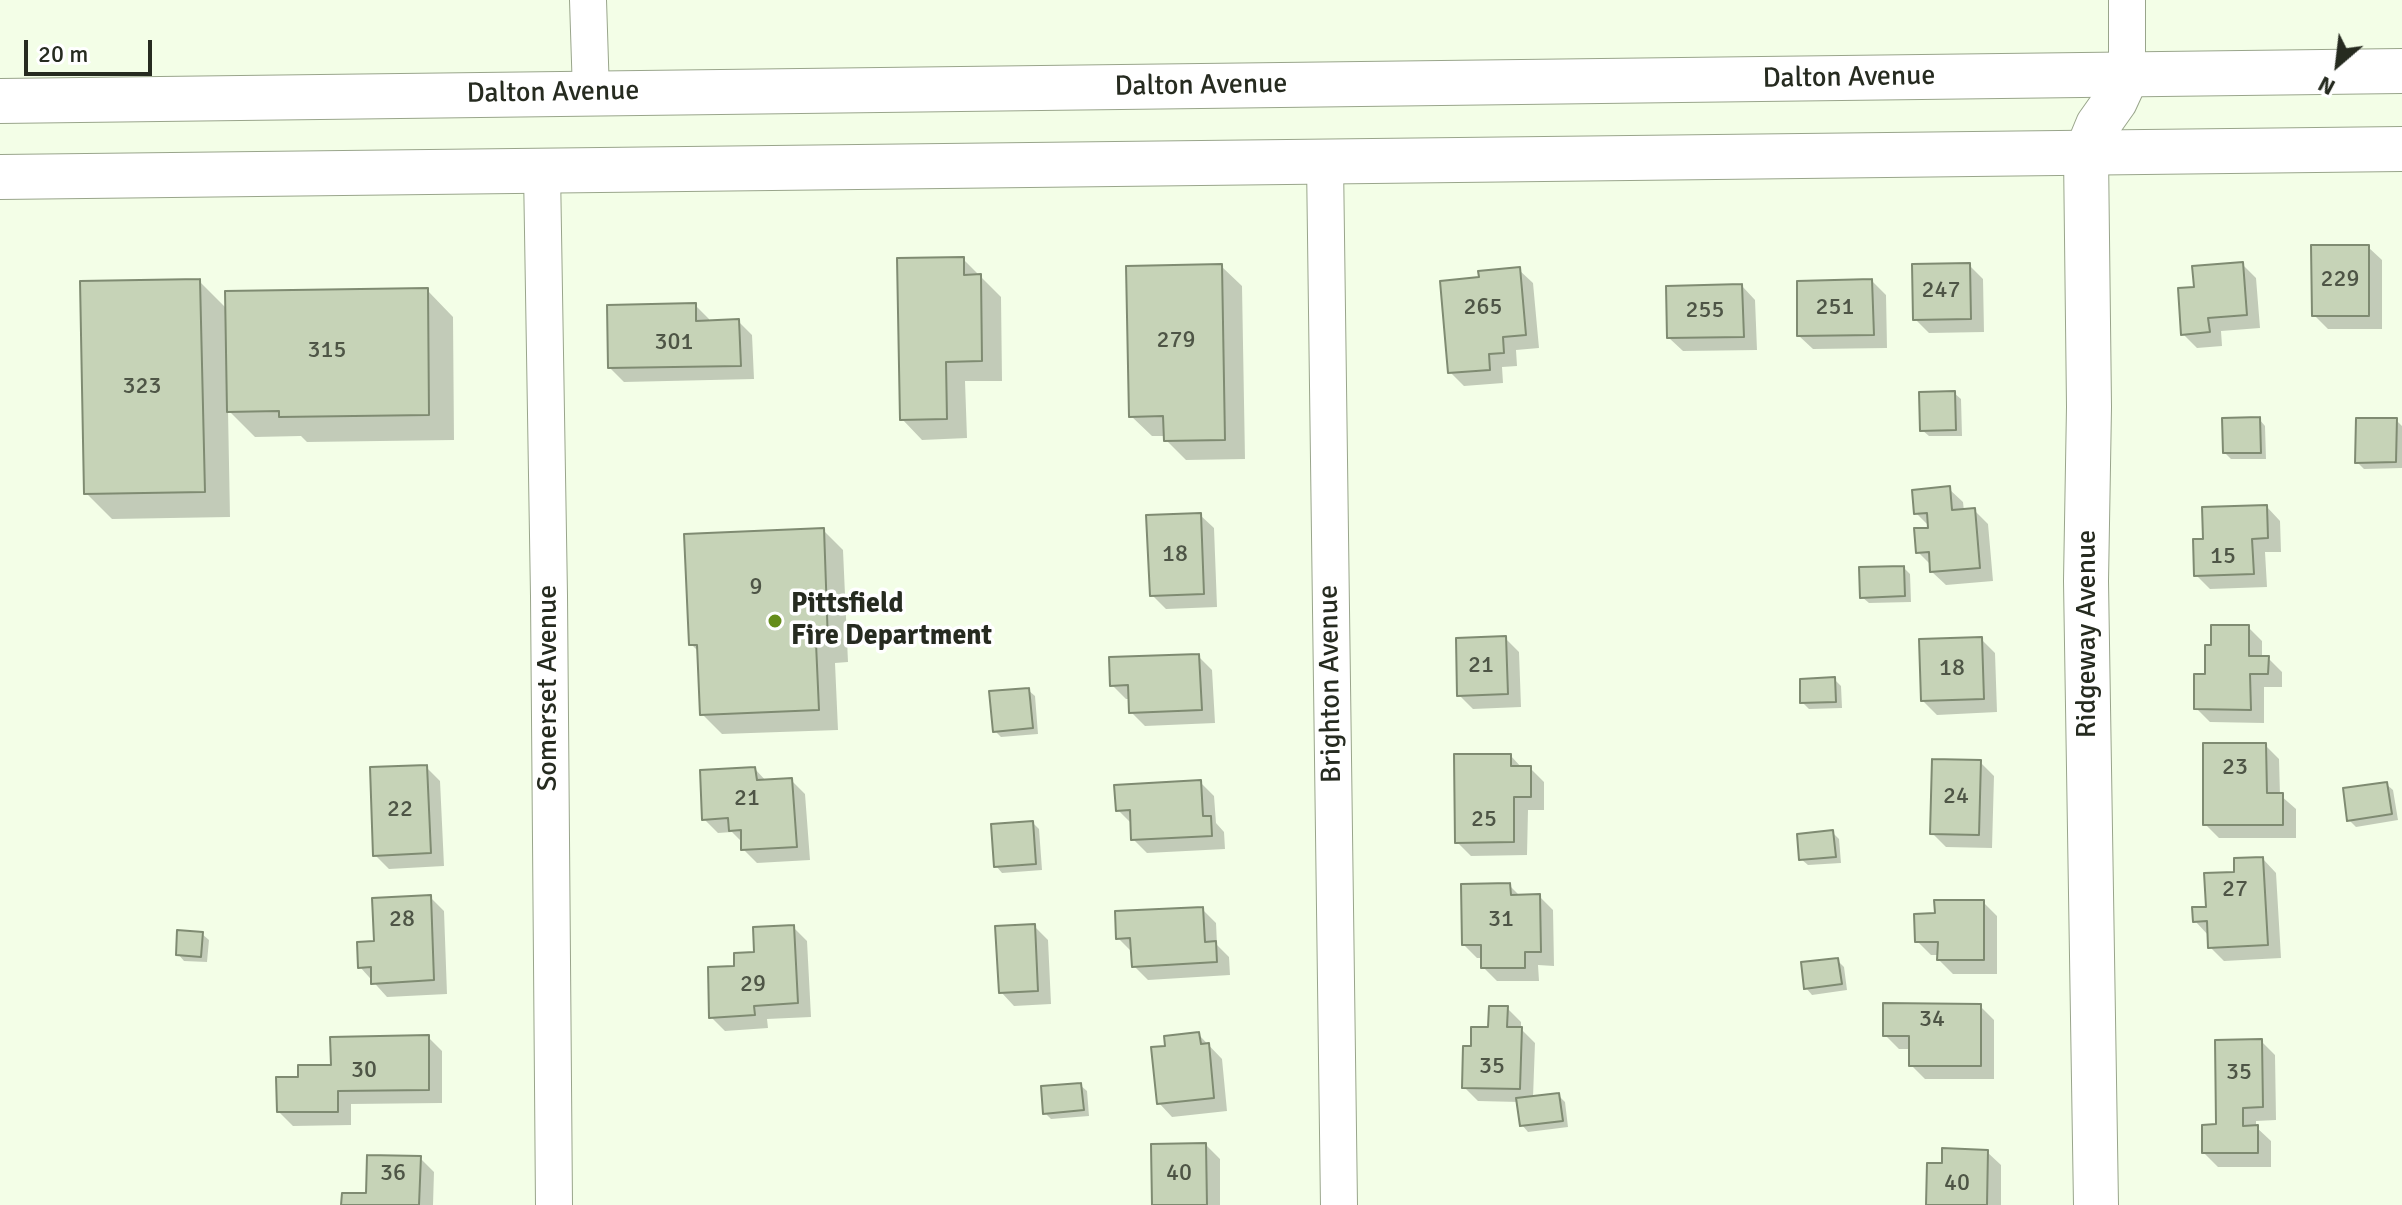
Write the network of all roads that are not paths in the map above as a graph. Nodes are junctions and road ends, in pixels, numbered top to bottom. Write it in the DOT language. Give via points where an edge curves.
graph roads {
  1 [pos="588,0"];
  2 [pos="2127,0"];
  3 [pos="2402,71"];
  4 [pos="2127,75"];
  5 [pos="591,93"];
  6 [pos="0,101"];
  7 [pos="2402,149"];
  8 [pos="2086,154"];
  9 [pos="1325,162"];
  10 [pos="542,171"];
  11 [pos="0,177"];
  12 [pos="554,1205"];
  13 [pos="1339,1205"];
  14 [pos="2096,1205"];
  1 -- 5 [label="street"];
  2 -- 4 [label="street"];
  3 -- 4 [label="main road, Dalton Avenue"];
  4 -- 5 [label="main road, Dalton Avenue"];
  4 -- 8 [label="main road, Ridgeway Avenue"];
  5 -- 6 [label="main road, Dalton Avenue"];
  7 -- 8 [label="main road"];
  8 -- 9 [label="main road"];
  8 -- 14 [label="main road, Ridgeway Avenue" via="2086,581"];
  9 -- 10 [label="main road"];
  9 -- 13 [label="street, Brighton Avenue"];
  10 -- 11 [label="main road"];
  10 -- 12 [label="street, Somerset Avenue"];
}
